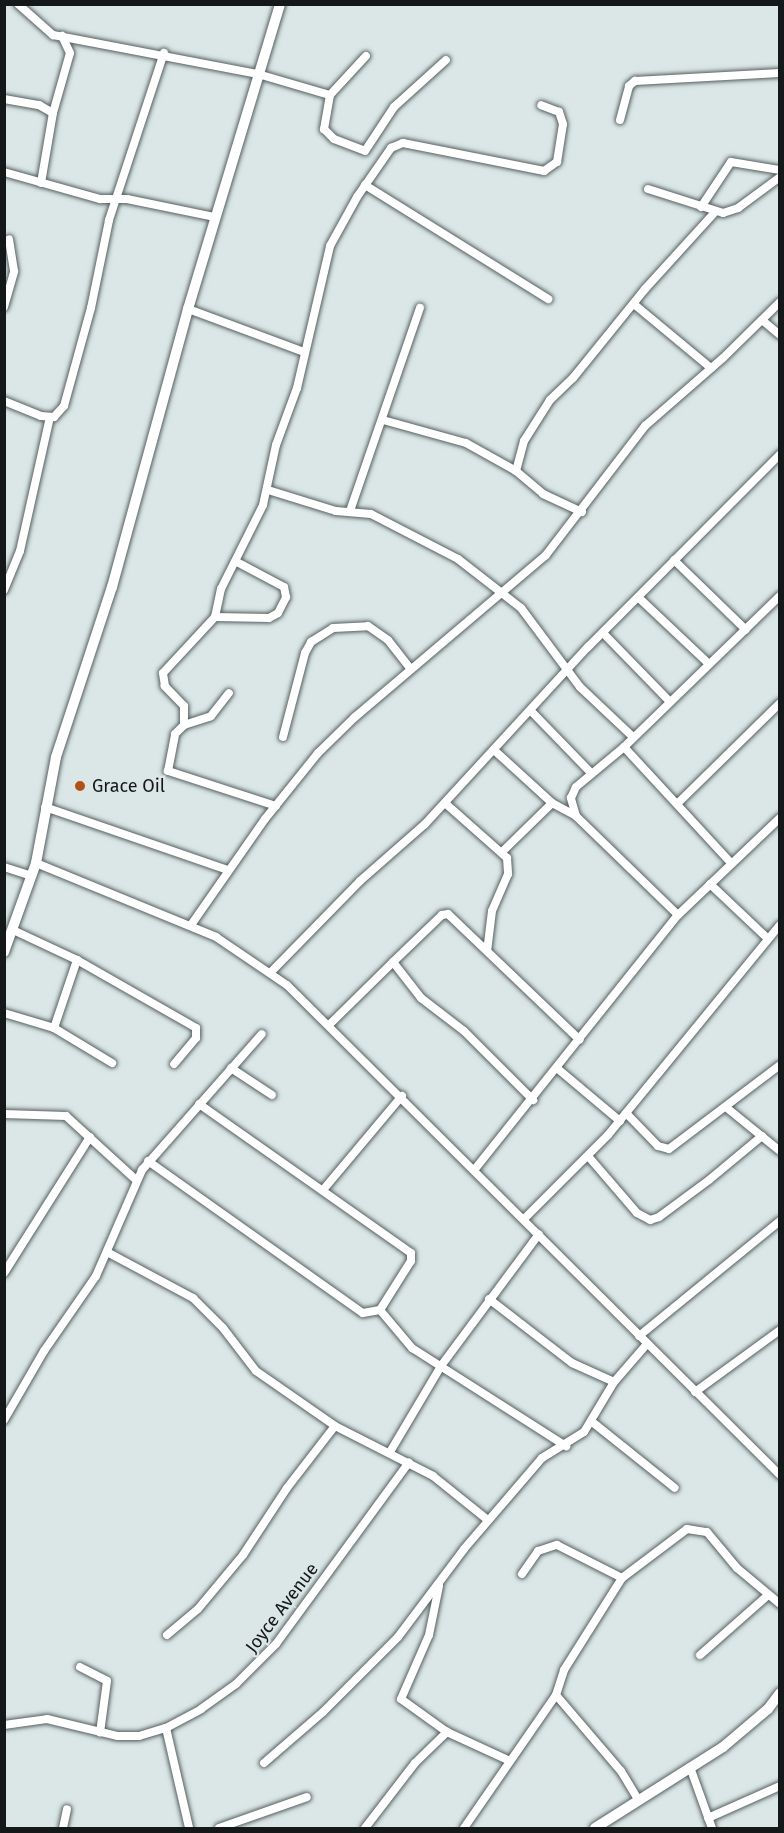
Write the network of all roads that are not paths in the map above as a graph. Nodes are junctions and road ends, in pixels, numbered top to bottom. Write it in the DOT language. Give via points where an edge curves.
graph roads {
  1 [pos="18,4"];
  2 [pos="280,4"];
  3 [pos="62,36"];
  4 [pos="164,53"];
  5 [pos="366,56"];
  6 [pos="446,60"];
  7 [pos="780,73"];
  8 [pos="258,74"];
  9 [pos="330,95"];
  10 [pos="4,99"];
  11 [pos="541,105"];
  12 [pos="52,113"];
  13 [pos="620,120"];
  14 [pos="780,170"];
  15 [pos="4,172"];
  16 [pos="780,177"];
  17 [pos="41,183"];
  18 [pos="365,184"];
  19 [pos="648,189"];
  20 [pos="118,201"];
  21 [pos="701,207"];
  22 [pos="716,212"];
  23 [pos="215,217"];
  24 [pos="9,239"];
  25 [pos="6,297"];
  26 [pos="548,299"];
  27 [pos="780,302"];
  28 [pos="634,305"];
  29 [pos="4,307"];
  30 [pos="420,308"];
  31 [pos="188,309"];
  32 [pos="762,320"];
  33 [pos="780,335"];
  34 [pos="304,352"];
  35 [pos="711,368"];
  36 [pos="4,401"];
  37 [pos="50,417"];
  38 [pos="382,420"];
  39 [pos="780,454"];
  40 [pos="516,471"];
  41 [pos="268,490"];
  42 [pos="350,510"];
  43 [pos="582,512"];
  44 [pos="674,560"];
  45 [pos="236,561"];
  46 [pos="4,590"];
  47 [pos="505,592"];
  48 [pos="780,596"];
  49 [pos="639,598"];
  50 [pos="215,616"];
  51 [pos="746,630"];
  52 [pos="603,633"];
  53 [pos="709,664"];
  54 [pos="411,669"];
  55 [pos="566,672"];
  56 [pos="229,693"];
  57 [pos="670,702"];
  58 [pos="780,703"];
  59 [pos="531,711"];
  60 [pos="184,724"];
  61 [pos="284,737"];
  62 [pos="633,737"];
  63 [pos="624,747"];
  64 [pos="494,750"];
  65 [pos="591,773"];
  66 [pos="445,803"];
  67 [pos="552,803"];
  68 [pos="678,803"];
  69 [pos="276,806"];
  70 [pos="45,807"];
  71 [pos="576,816"];
  72 [pos="780,818"];
  73 [pos="502,852"];
  74 [pos="36,863"];
  75 [pos="731,863"];
  76 [pos="4,867"];
  77 [pos="228,870"];
  78 [pos="31,876"];
  79 [pos="710,884"];
  80 [pos="678,915"];
  81 [pos="191,925"];
  82 [pos="780,926"];
  83 [pos="13,930"];
  84 [pos="766,937"];
  85 [pos="487,950"];
  86 [pos="4,952"];
  87 [pos="76,960"];
  88 [pos="393,962"];
  89 [pos="271,972"];
  90 [pos="4,1013"];
  91 [pos="328,1025"];
  92 [pos="54,1028"];
  93 [pos="262,1034"];
  94 [pos="580,1040"];
  95 [pos="112,1063"];
  96 [pos="174,1064"];
  97 [pos="780,1065"];
  98 [pos="231,1068"];
  99 [pos="558,1069"];
  100 [pos="272,1095"];
  101 [pos="402,1096"];
  102 [pos="532,1100"];
  103 [pos="199,1104"];
  104 [pos="727,1108"];
  105 [pos="626,1113"];
  106 [pos="4,1114"];
  107 [pos="620,1120"];
  108 [pos="762,1136"];
  109 [pos="90,1137"];
  110 [pos="780,1151"];
  111 [pos="588,1156"];
  112 [pos="148,1161"];
  113 [pos="475,1169"];
  114 [pos="136,1180"];
  115 [pos="323,1190"];
  116 [pos="524,1218"];
  117 [pos="780,1221"];
  118 [pos="539,1234"];
  119 [pos="107,1252"];
  120 [pos="4,1274"];
  121 [pos="489,1299"];
  122 [pos="380,1310"];
  123 [pos="780,1330"];
  124 [pos="639,1336"];
  125 [pos="647,1344"];
  126 [pos="441,1366"];
  127 [pos="614,1382"];
  128 [pos="695,1392"];
  129 [pos="4,1420"];
  130 [pos="591,1421"];
  131 [pos="335,1426"];
  132 [pos="566,1446"];
  133 [pos="390,1452"];
  134 [pos="409,1462"];
  135 [pos="780,1476"];
  136 [pos="675,1488"];
  137 [pos="488,1520"];
  138 [pos="522,1574"];
  139 [pos="622,1578"];
  140 [pos="439,1585"];
  141 [pos="768,1595"];
  142 [pos="780,1604"];
  143 [pos="167,1635"];
  144 [pos="700,1655"];
  145 [pos="80,1667"];
  146 [pos="780,1693"];
  147 [pos="556,1695"];
  148 [pos="4,1725"];
  149 [pos="166,1728"];
  150 [pos="447,1732"];
  151 [pos="100,1733"];
  152 [pos="510,1761"];
  153 [pos="264,1763"];
  154 [pos="690,1767"];
  155 [pos="780,1786"];
  156 [pos="307,1797"];
  157 [pos="638,1799"];
  158 [pos="66,1809"];
  159 [pos="708,1818"];
  160 [pos="63,1828"];
  161 [pos="189,1828"];
  162 [pos="219,1828"];
  163 [pos="365,1828"];
  164 [pos="464,1828"];
  165 [pos="597,1828"];
  166 [pos="712,1828"];
  1 -- 3 [label="street" via="37,24"];
  2 -- 8 [label="main road"];
  3 -- 4 [label="street"];
  3 -- 12 [label="street" via="70,53"];
  4 -- 8 [label="street"];
  4 -- 20 [label="street"];
  5 -- 9 [label="street"];
  6 -- 9 [label="street" via="394,107 365,152 334,139 324,129"];
  7 -- 13 [label="street" via="635,81 629,86"];
  8 -- 9 [label="street"];
  8 -- 23 [label="main road"];
  10 -- 12 [label="street" via="39,105"];
  11 -- 18 [label="street" via="559,112 562,124 557,162 544,171 403,143 391,148"];
  12 -- 17 [label="street"];
  14 -- 21 [label="street" via="731,162"];
  15 -- 17 [label="street"];
  16 -- 22 [label="street" via="738,208"];
  17 -- 20 [label="street"];
  18 -- 26 [label="street"];
  18 -- 34 [label="street" via="330,246"];
  19 -- 21 [label="street"];
  20 -- 23 [label="street" via="127,199"];
  20 -- 37 [label="street" via="109,220 68,395 60,412"];
  21 -- 22 [label="street"];
  22 -- 28 [label="street"];
  23 -- 31 [label="main road"];
  24 -- 25 [label="street" via="14,271"];
  25 -- 29 [label="street"];
  27 -- 32 [label="street"];
  28 -- 35 [label="street"];
  28 -- 40 [label="street" via="550,400 524,441"];
  30 -- 38 [label="street"];
  31 -- 34 [label="street"];
  31 -- 70 [label="main road" via="112,587 70,712"];
  32 -- 33 [label="street"];
  32 -- 35 [label="street"];
  34 -- 41 [label="street" via="297,388 276,445"];
  35 -- 43 [label="street" via="645,426"];
  36 -- 37 [label="street"];
  37 -- 46 [label="street" via="20,551"];
  38 -- 40 [label="street" via="446,435"];
  38 -- 42 [label="street"];
  39 -- 44 [label="street"];
  40 -- 43 [label="street" via="543,494"];
  41 -- 42 [label="street" via="316,506"];
  41 -- 45 [label="street"];
  42 -- 47 [label="street" via="371,514 416,536"];
  43 -- 47 [label="street" via="546,555"];
  44 -- 49 [label="street"];
  44 -- 51 [label="street"];
  45 -- 50 [label="street" via="221,589"];
  45 -- 50 [label="street" via="284,587 286,597 278,613 269,618"];
  47 -- 54 [label="street"];
  47 -- 55 [label="street" via="545,638"];
  48 -- 51 [label="street"];
  49 -- 52 [label="street"];
  49 -- 53 [label="street"];
  50 -- 60 [label="street" via="162,677 165,687 183,703"];
  51 -- 53 [label="street"];
  52 -- 55 [label="street"];
  52 -- 57 [label="street"];
  53 -- 57 [label="street"];
  54 -- 61 [label="street" via="388,640 368,627 333,627 311,642 305,653"];
  54 -- 69 [label="street" via="318,753"];
  55 -- 59 [label="street"];
  55 -- 62 [label="street"];
  56 -- 60 [label="street" via="211,716"];
  57 -- 62 [label="street"];
  58 -- 68 [label="street"];
  59 -- 64 [label="street"];
  59 -- 65 [label="street"];
  60 -- 69 [label="street" via="175,734 168,771"];
  62 -- 63 [label="street"];
  63 -- 65 [label="street"];
  63 -- 68 [label="street"];
  64 -- 66 [label="street"];
  64 -- 67 [label="street"];
  65 -- 71 [label="street" via="573,793 571,805"];
  66 -- 73 [label="street"];
  66 -- 89 [label="street" via="360,881"];
  67 -- 71 [label="street"];
  67 -- 73 [label="street"];
  68 -- 75 [label="street"];
  69 -- 77 [label="street"];
  70 -- 74 [label="main road"];
  70 -- 77 [label="street"];
  71 -- 80 [label="street"];
  72 -- 75 [label="street"];
  73 -- 85 [label="street" via="508,874 492,911"];
  74 -- 78 [label="main road"];
  74 -- 81 [label="street"];
  75 -- 79 [label="street"];
  76 -- 78 [label="street"];
  77 -- 81 [label="street"];
  78 -- 83 [label="main road"];
  79 -- 80 [label="street"];
  79 -- 84 [label="street"];
  80 -- 94 [label="street"];
  81 -- 89 [label="street"];
  82 -- 84 [label="street"];
  83 -- 86 [label="main road"];
  83 -- 87 [label="street"];
  84 -- 105 [label="street"];
  85 -- 88 [label="street" via="448,914 442,915"];
  85 -- 94 [label="street"];
  87 -- 92 [label="street"];
  87 -- 96 [label="street" via="196,1028 196,1038"];
  88 -- 91 [label="street"];
  88 -- 102 [label="street" via="421,998 464,1031"];
  89 -- 91 [label="street"];
  90 -- 92 [label="street"];
  91 -- 101 [label="street"];
  92 -- 95 [label="street"];
  93 -- 98 [label="street"];
  94 -- 99 [label="street"];
  97 -- 104 [label="street"];
  98 -- 100 [label="street"];
  98 -- 103 [label="street"];
  99 -- 102 [label="street"];
  99 -- 107 [label="street"];
  101 -- 113 [label="street"];
  101 -- 115 [label="street"];
  102 -- 113 [label="street"];
  103 -- 112 [label="street"];
  103 -- 115 [label="street"];
  104 -- 105 [label="street" via="669,1149 658,1146"];
  104 -- 108 [label="street"];
  105 -- 107 [label="street"];
  106 -- 109 [label="street" via="62,1114"];
  107 -- 111 [label="street"];
  108 -- 110 [label="street"];
  108 -- 111 [label="street" via="654,1219 637,1213"];
  109 -- 114 [label="street"];
  109 -- 120 [label="street" via="39,1212"];
  111 -- 116 [label="street"];
  112 -- 114 [label="street"];
  112 -- 122 [label="street" via="363,1313"];
  113 -- 116 [label="street"];
  114 -- 119 [label="street"];
  115 -- 122 [label="street" via="411,1253 411,1261"];
  116 -- 118 [label="street"];
  117 -- 124 [label="street"];
  118 -- 121 [label="street"];
  118 -- 124 [label="street"];
  119 -- 129 [label="street"];
  119 -- 131 [label="street" via="193,1298 223,1328 256,1371"];
  121 -- 126 [label="street"];
  121 -- 127 [label="street" via="572,1363"];
  122 -- 126 [label="street" via="405,1342"];
  123 -- 128 [label="street"];
  124 -- 125 [label="street"];
  125 -- 127 [label="street"];
  125 -- 128 [label="street"];
  126 -- 132 [label="street"];
  126 -- 133 [label="street"];
  127 -- 130 [label="street"];
  128 -- 135 [label="street"];
  130 -- 132 [label="street"];
  130 -- 136 [label="street"];
  131 -- 133 [label="street"];
  131 -- 143 [label="street" via="287,1488 243,1555 198,1609"];
  132 -- 137 [label="street" via="542,1458"];
  133 -- 134 [label="street"];
  134 -- 137 [label="street"];
  134 -- 149 [label="street, Joyce Avenue" via="269,1652 217,1698"];
  137 -- 140 [label="street"];
  138 -- 139 [label="street" via="538,1551 556,1545"];
  139 -- 141 [label="street" via="694,1528 707,1532 737,1568"];
  139 -- 147 [label="street" via="564,1670"];
  140 -- 150 [label="street" via="426,1644 400,1696"];
  140 -- 153 [label="street" via="382,1655"];
  141 -- 142 [label="street"];
  141 -- 144 [label="street"];
  145 -- 151 [label="street" via="106,1681"];
  146 -- 154 [label="main road" via="749,1726"];
  147 -- 152 [label="street"];
  147 -- 157 [label="street" via="621,1771"];
  148 -- 151 [label="street, Joyce Avenue" via="47,1719"];
  149 -- 151 [label="street, Joyce Avenue" via="139,1736"];
  149 -- 161 [label="street"];
  150 -- 152 [label="street"];
  150 -- 163 [label="street" via="415,1763"];
  152 -- 164 [label="street"];
  154 -- 157 [label="main road"];
  154 -- 159 [label="street"];
  155 -- 159 [label="street"];
  156 -- 162 [label="street"];
  157 -- 165 [label="main road"];
  158 -- 160 [label="street"];
  159 -- 166 [label="street"];
}
